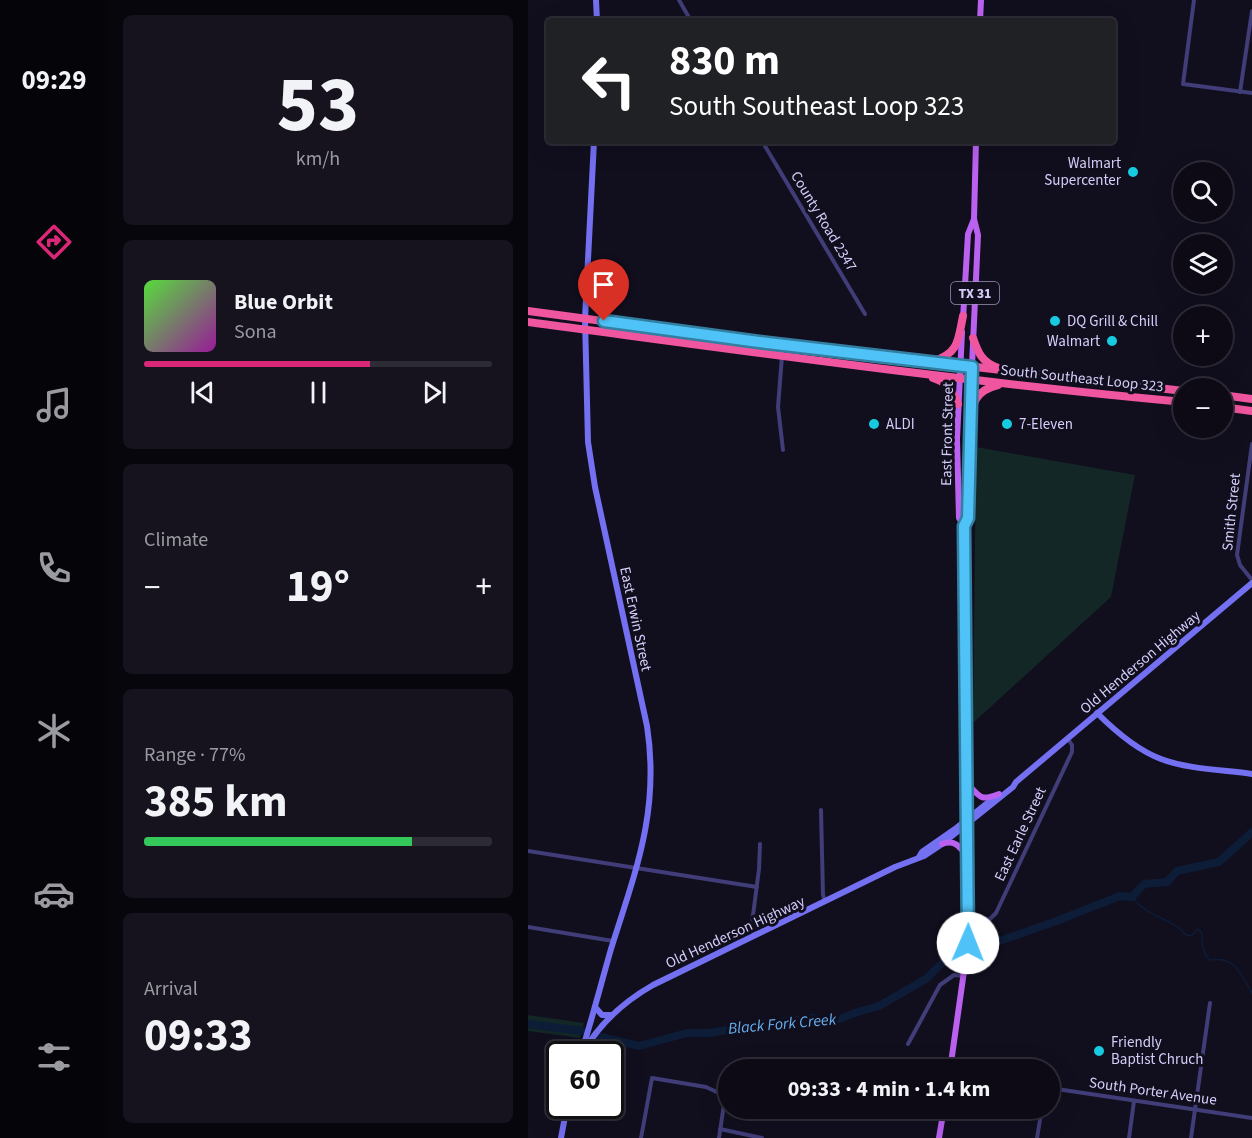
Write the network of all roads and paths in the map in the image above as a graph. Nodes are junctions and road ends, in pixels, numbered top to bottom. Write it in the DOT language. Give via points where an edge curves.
graph roads {
  1 [pos="596,0"];
  2 [pos="679,0"];
  3 [pos="981,0"];
  4 [pos="1194,0"];
  5 [pos="1252,11"];
  6 [pos="597,18"];
  7 [pos="690,18"];
  8 [pos="980,18"];
  9 [pos="1240,92"];
  10 [pos="1252,93"];
  11 [pos="594,144"];
  12 [pos="764,144"];
  13 [pos="976,144"];
  14 [pos="974,219"];
  15 [pos="528,311"];
  16 [pos="865,314"];
  17 [pos="963,316"];
  18 [pos="585,319"];
  19 [pos="528,322"];
  20 [pos="585,330"];
  21 [pos="973,338"];
  22 [pos="782,356"];
  23 [pos="930,362"];
  24 [pos="960,366"];
  25 [pos="972,367"];
  26 [pos="911,371"];
  27 [pos="1011,372"];
  28 [pos="959,377"];
  29 [pos="971,379"];
  30 [pos="1004,383"];
  31 [pos="1136,387"];
  32 [pos="1173,390"];
  33 [pos="1233,396"];
  34 [pos="1134,398"];
  35 [pos="1252,399"];
  36 [pos="1173,401"];
  37 [pos="958,404"];
  38 [pos="1233,408"];
  39 [pos="1252,411"];
  40 [pos="969,432"];
  41 [pos="1252,444"];
  42 [pos="783,450"];
  43 [pos="964,526"];
  44 [pos="1252,581"];
  45 [pos="1097,713"];
  46 [pos="1068,739"];
  47 [pos="1252,774"];
  48 [pos="1016,782"];
  49 [pos="967,783"];
  50 [pos="999,794"];
  51 [pos="821,810"];
  52 [pos="968,818"];
  53 [pos="968,825"];
  54 [pos="760,844"];
  55 [pos="942,844"];
  56 [pos="528,851"];
  57 [pos="919,857"];
  58 [pos="968,857"];
  59 [pos="636,869"];
  60 [pos="757,887"];
  61 [pos="825,902"];
  62 [pos="969,920"];
  63 [pos="528,927"];
  64 [pos="754,936"];
  65 [pos="614,941"];
  66 [pos="964,976"];
  67 [pos="1210,1003"];
  68 [pos="595,1007"];
  69 [pos="612,1015"];
  70 [pos="586,1041"];
  71 [pos="590,1041"];
  72 [pos="908,1044"];
  73 [pos="952,1059"];
  74 [pos="1060,1090"];
  75 [pos="1134,1101"];
  76 [pos="1194,1110"];
  77 [pos="1252,1118"];
  78 [pos="565,1119"];
  79 [pos="942,1119"];
  80 [pos="1040,1119"];
  81 [pos="720,1129"];
  82 [pos="561,1138"];
  83 [pos="641,1138"];
  84 [pos="719,1138"];
  85 [pos="762,1138"];
  86 [pos="939,1138"];
  87 [pos="1037,1138"];
  88 [pos="1129,1138"];
  89 [pos="1191,1138"];
  1 -- 6 [label="main road"];
  2 -- 7 [label="street"];
  3 -- 8 [label="main road"];
  4 -- 9 [label="street" via="1183,84"];
  5 -- 9 [label="street"];
  9 -- 10 [label="street"];
  11 -- 18 [label="main road, East Erwin Street"];
  12 -- 16 [label="street, County Road 2347"];
  13 -- 14 [label="main road, TX 31"];
  14 -- 17 [label="main road, East Front Street / TX 31" via="968,234"];
  14 -- 21 [label="main road, East Front Street / TX 31" via="978,235"];
  15 -- 18 [label="highway, South Southeast Loop 323"];
  17 -- 23 [label="highway" via="954,350"];
  17 -- 24 [label="main road, East Front Street / TX 31"];
  18 -- 20 [label="main road, East Erwin Street"];
  18 -- 23 [label="highway, South Southeast Loop 323"];
  19 -- 20 [label="highway, South Southeast Loop 323"];
  20 -- 22 [label="highway, South Southeast Loop 323"];
  20 -- 59 [label="main road, East Erwin Street" via="590,458 650,749 649,811"];
  21 -- 25 [label="main road, East Front Street / TX 31"];
  21 -- 27 [label="highway" via="984,360"];
  22 -- 26 [label="highway, South Southeast Loop 323"];
  22 -- 42 [label="street" via="778,407"];
  23 -- 24 [label="highway, South Southeast Loop 323"];
  24 -- 25 [label="highway, South Southeast Loop 323"];
  24 -- 28 [label="main road, East Front Street / TX 31"];
  25 -- 27 [label="highway, South Southeast Loop 323"];
  25 -- 29 [label="main road, East Front Street / TX 31"];
  26 -- 28 [label="highway, South Southeast Loop 323"];
  26 -- 37 [label="highway" via="947,383"];
  27 -- 31 [label="highway, South Southeast Loop 323"];
  28 -- 29 [label="highway, South Southeast Loop 323"];
  28 -- 37 [label="main road, East Front Street / TX 31"];
  29 -- 30 [label="highway, South Southeast Loop 323"];
  29 -- 40 [label="main road, East Front Street / TX 31"];
  30 -- 34 [label="highway, South Southeast Loop 323"];
  30 -- 40 [label="highway" via="986,388 977,396"];
  31 -- 32 [label="highway, South Southeast Loop 323"];
  31 -- 34 [label="highway"];
  33 -- 35 [label="highway"];
  34 -- 36 [label="highway, South Southeast Loop 323"];
  37 -- 43 [label="main road, East Front Street / TX 31" via="959,518"];
  38 -- 39 [label="highway"];
  40 -- 43 [label="main road, East Front Street / TX 31" via="968,518"];
  41 -- 44 [label="street, Smith Street" via="1237,555"];
  43 -- 49 [label="main road, East Front Street / TX 31"];
  44 -- 45 [label="main road, Old Henderson Highway"];
  45 -- 46 [label="main road, Old Henderson Highway"];
  45 -- 47 [label="main road" via="1116,732 1159,759"];
  46 -- 48 [label="main road, Old Henderson Highway"];
  46 -- 62 [label="street, East Earle Street" via="1072,752 996,914 990,919"];
  48 -- 50 [label="main road, Old Henderson Highway"];
  48 -- 53 [label="main road, Old Henderson Highway"];
  49 -- 50 [label="main road" via="983,798"];
  49 -- 52 [label="main road, East Front Street / TX 31"];
  50 -- 52 [label="main road, Old Henderson Highway"];
  51 -- 61 [label="street"];
  52 -- 53 [label="main road, East Front Street / TX 31"];
  52 -- 57 [label="main road, Old Henderson Highway"];
  53 -- 55 [label="main road, Old Henderson Highway"];
  53 -- 58 [label="main road, East Front Street / TX 31"];
  54 -- 60 [label="street"];
  55 -- 57 [label="main road, Old Henderson Highway"];
  55 -- 58 [label="main road" via="956,843"];
  56 -- 59 [label="street"];
  57 -- 61 [label="main road, Old Henderson Highway"];
  58 -- 62 [label="main road, East Front Street / TX 31"];
  59 -- 60 [label="street"];
  59 -- 65 [label="main road, East Erwin Street"];
  60 -- 64 [label="street"];
  61 -- 64 [label="main road, Old Henderson Highway"];
  62 -- 66 [label="main road, East Front Street / TX 31"];
  63 -- 65 [label="street"];
  64 -- 69 [label="main road, Old Henderson Highway" via="652,985"];
  65 -- 68 [label="main road, East Erwin Street"];
  66 -- 72 [label="street" via="954,975 940,985"];
  66 -- 73 [label="main road, East Front Street / TX 31"];
  67 -- 76 [label="street"];
  68 -- 69 [label="main road" via="602,1015"];
  68 -- 70 [label="main road, East Erwin Street"];
  69 -- 71 [label="main road, Old Henderson Highway"];
  74 -- 75 [label="street, South Porter Avenue"];
  75 -- 76 [label="street, South Porter Avenue"];
  75 -- 88 [label="street"];
  76 -- 77 [label="street, South Porter Avenue"];
  76 -- 89 [label="street"];
  78 -- 82 [label="main road"];
  79 -- 86 [label="main road"];
  80 -- 87 [label="street"];
  81 -- 83 [label="street" via="723,1097 714,1089 652,1078"];
  81 -- 84 [label="street"];
  81 -- 85 [label="street"];
}
